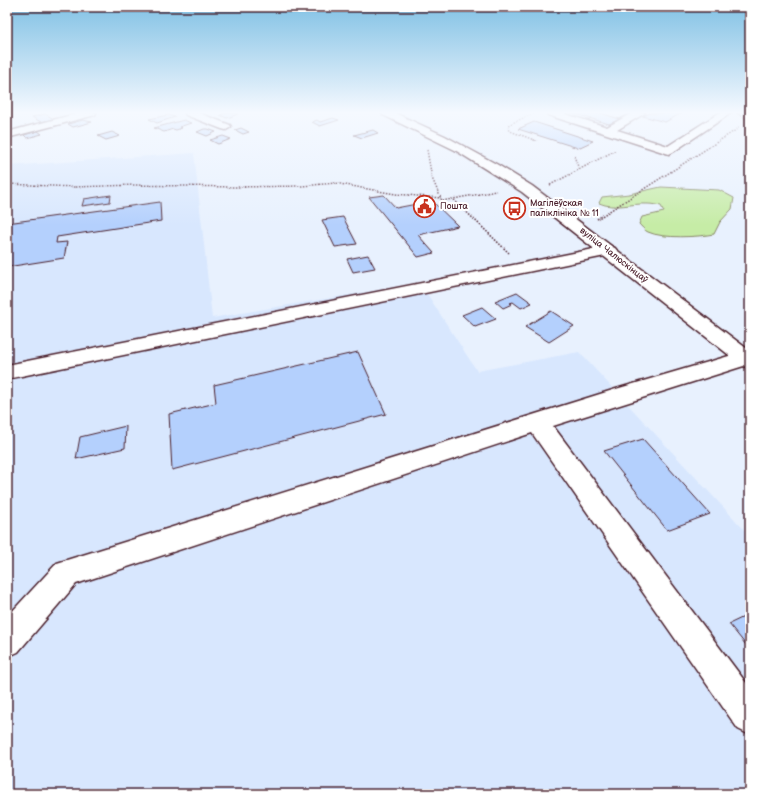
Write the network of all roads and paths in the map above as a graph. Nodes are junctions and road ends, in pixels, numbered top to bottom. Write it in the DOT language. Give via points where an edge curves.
graph roads {
  1 [pos="427,150"];
  2 [pos="464,150"];
  3 [pos="616,150"];
  4 [pos="704,150"];
  5 [pos="574,156"];
  6 [pos="579,169"];
  7 [pos="7,184"];
  8 [pos="545,187"];
  9 [pos="496,191"];
  10 [pos="441,198"];
  11 [pos="454,199"];
  12 [pos="591,222"];
  13 [pos="609,252"];
  14 [pos="525,269"];
  15 [pos="748,360"];
  16 [pos="7,372"];
  17 [pos="538,423"];
  18 [pos="7,641"];
  19 [pos="750,716"];
  1 -- 10 [label="path" via="432,178"];
  2 -- 13 [label="main road, вуліца Чалюскінцаў" via="527,189"];
  3 -- 6 [label="path"];
  4 -- 12 [label="path"];
  5 -- 6 [label="path"];
  6 -- 8 [label="path"];
  7 -- 10 [label="path" via="75,187 231,187 335,183 419,198"];
  9 -- 11 [label="path"];
  10 -- 11 [label="path" via="442,201"];
  11 -- 14 [label="path"];
  13 -- 14 [label="main road"];
  13 -- 15 [label="main road, вуліца Чалюскінцаў"];
  14 -- 16 [label="main road"];
  15 -- 17 [label="main road" via="714,367"];
  17 -- 18 [label="main road" via="67,573"];
  17 -- 19 [label="main road"];
}
